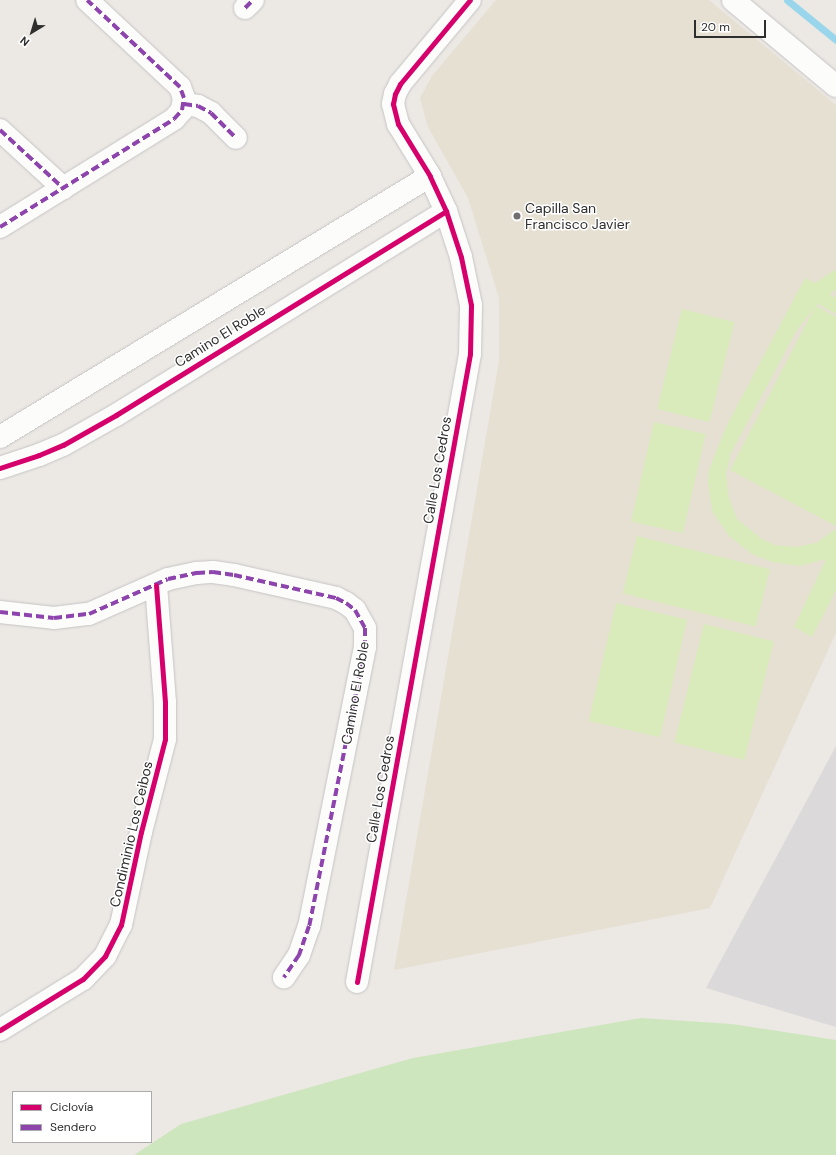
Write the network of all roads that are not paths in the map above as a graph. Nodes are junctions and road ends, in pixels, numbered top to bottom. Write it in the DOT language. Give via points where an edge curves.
graph roads {
  1 [pos="87,0"];
  2 [pos="470,0"];
  3 [pos="733,0"];
  4 [pos="836,86"];
  5 [pos="184,104"];
  6 [pos="0,130"];
  7 [pos="236,138"];
  8 [pos="430,176"];
  9 [pos="63,188"];
  10 [pos="446,211"];
  11 [pos="0,227"];
  12 [pos="24,423"];
  13 [pos="0,437"];
  14 [pos="39,455"];
  15 [pos="0,468"];
  16 [pos="156,585"];
  17 [pos="0,612"];
  18 [pos="284,977"];
  19 [pos="357,982"];
  20 [pos="0,1030"];
  1 -- 5 [label="street" via="180,86"];
  2 -- 8 [label="street, Calle Los Cedros" via="400,84 395,94 393,104 398,124"];
  3 -- 4 [label="street"];
  5 -- 7 [label="street" via="198,106 211,114"];
  5 -- 9 [label="street" via="174,120"];
  6 -- 9 [label="street"];
  8 -- 10 [label="street, Calle Los Cedros"];
  8 -- 12 [label="street, Camino El Roble"];
  9 -- 11 [label="street"];
  10 -- 14 [label="street, Camino El Roble" via="116,415 63,445"];
  10 -- 19 [label="street, Calle Los Cedros" via="461,257 471,305 470,354"];
  12 -- 13 [label="street, Camino El Roble"];
  12 -- 14 [label="street" via="36,429 39,434 42,441"];
  14 -- 15 [label="street, Camino El Roble"];
  16 -- 17 [label="street" via="89,614 54,618"];
  16 -- 18 [label="street, Camino El Roble" via="181,575 234,575 336,598 355,610 365,628 365,647 309,926 299,955"];
  16 -- 20 [label="street, Condiminio Los Ceibos" via="165,702 165,739 141,832 121,926 105,956 83,979"];
}
